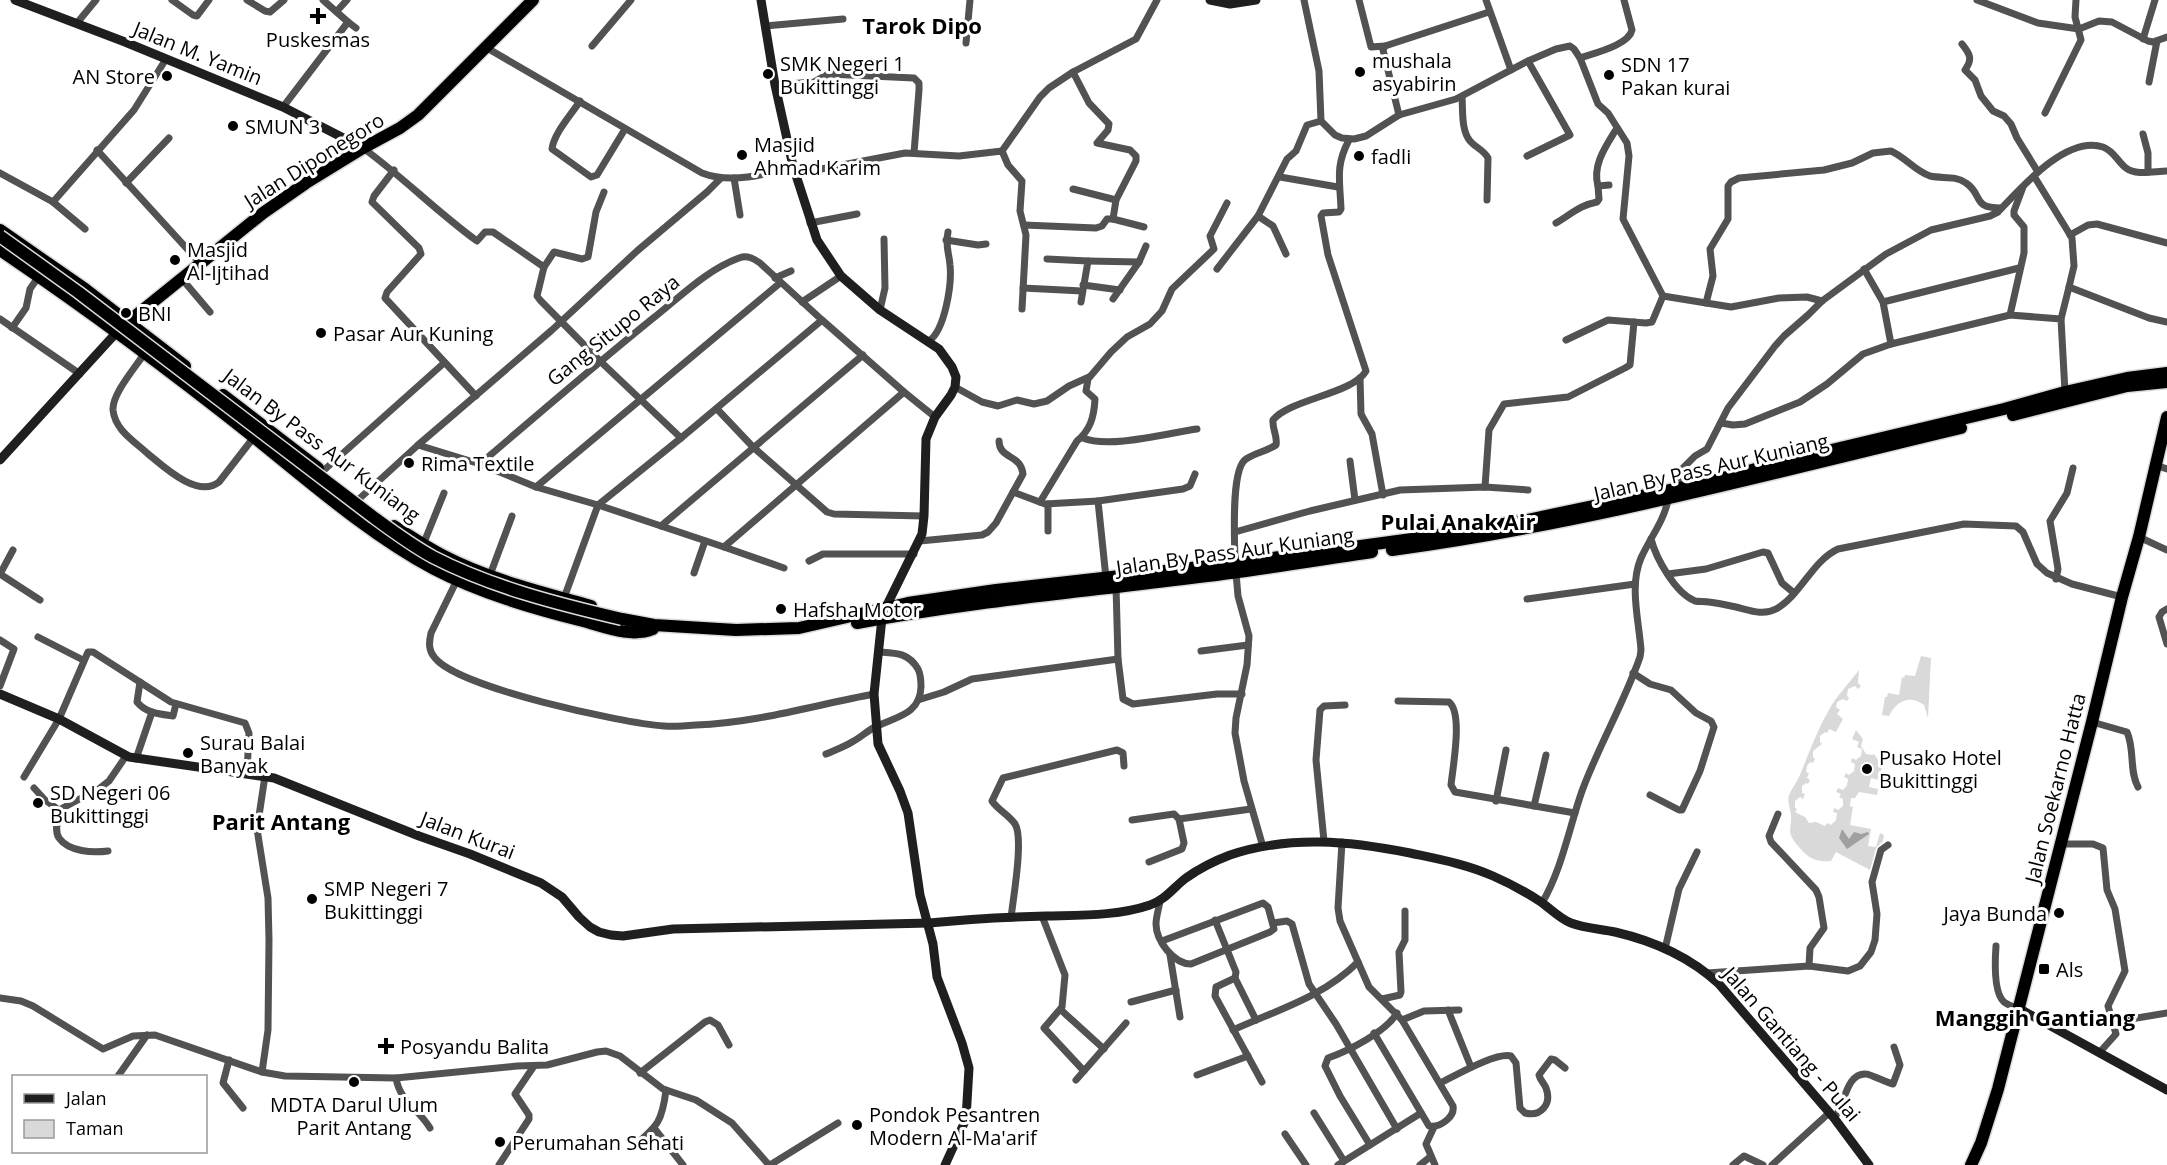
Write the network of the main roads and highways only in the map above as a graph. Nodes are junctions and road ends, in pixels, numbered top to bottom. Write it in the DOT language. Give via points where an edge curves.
graph roads {
  1 [pos="533,0"];
  2 [pos="0,230"];
  3 [pos="0,236"];
  4 [pos="0,243"];
  5 [pos="0,250"];
  6 [pos="128,321"];
  7 [pos="2167,374"];
  8 [pos="203,380"];
  9 [pos="2167,382"];
  10 [pos="194,392"];
  11 [pos="2005,413"];
  12 [pos="2167,417"];
  13 [pos="1774,468"];
  14 [pos="1574,514"];
  15 [pos="1230,568"];
  16 [pos="1026,592"];
  17 [pos="622,622"];
  18 [pos="654,627"];
  19 [pos="1971,1165"];
  1 -- 6 [label="highway, Jalan Diponegoro" via="418,116 263,213"];
  2 -- 6 [label="highway, Jalan By Pass Aur Kuniang"];
  3 -- 17 [label="highway, Jalan By Pass Aur Kuniang, bridge" via="416,547 488,580"];
  4 -- 17 [label="highway, Jalan By Pass Aur Kuniang, bridge" via="402,544 485,585 542,604"];
  5 -- 10 [label="highway, Jalan By Pass Aur Kuniang"];
  6 -- 8 [label="highway, Jalan By Pass Aur Kuniang"];
  7 -- 11 [label="highway, Jalan By Pass Aur Kuniang" via="2127,378 2065,392"];
  8 -- 10 [label="highway"];
  8 -- 18 [label="highway, Jalan By Pass Aur Kuniang" via="423,544 490,575 641,617"];
  9 -- 11 [label="highway, Jalan By Pass Aur Kuniang" via="2127,386"];
  10 -- 18 [label="highway, Jalan By Pass Aur Kuniang" via="387,540 434,569 522,604 595,624 638,633"];
  11 -- 13 [label="highway, Jalan By Pass Aur Kuniang"];
  12 -- 19 [label="highway, Jalan Soekarno Hatta" via="1998,1089"];
  13 -- 14 [label="highway, Jalan By Pass Aur Kuniang" via="1678,487"];
  13 -- 14 [label="highway, Jalan By Pass Aur Kuniang" via="1668,500"];
  14 -- 15 [label="highway, Jalan By Pass Aur Kuniang" via="1480,537"];
  15 -- 16 [label="highway, Jalan By Pass Aur Kuniang" via="1116,586"];
  15 -- 16 [label="highway, Jalan By Pass Aur Kuniang" via="1106,578"];
  16 -- 18 [label="highway, Jalan By Pass Aur Kuniang" via="908,603 884,614 799,631"];
  17 -- 18 [label="highway, Jalan By Pass Aur Kuniang"];
}
